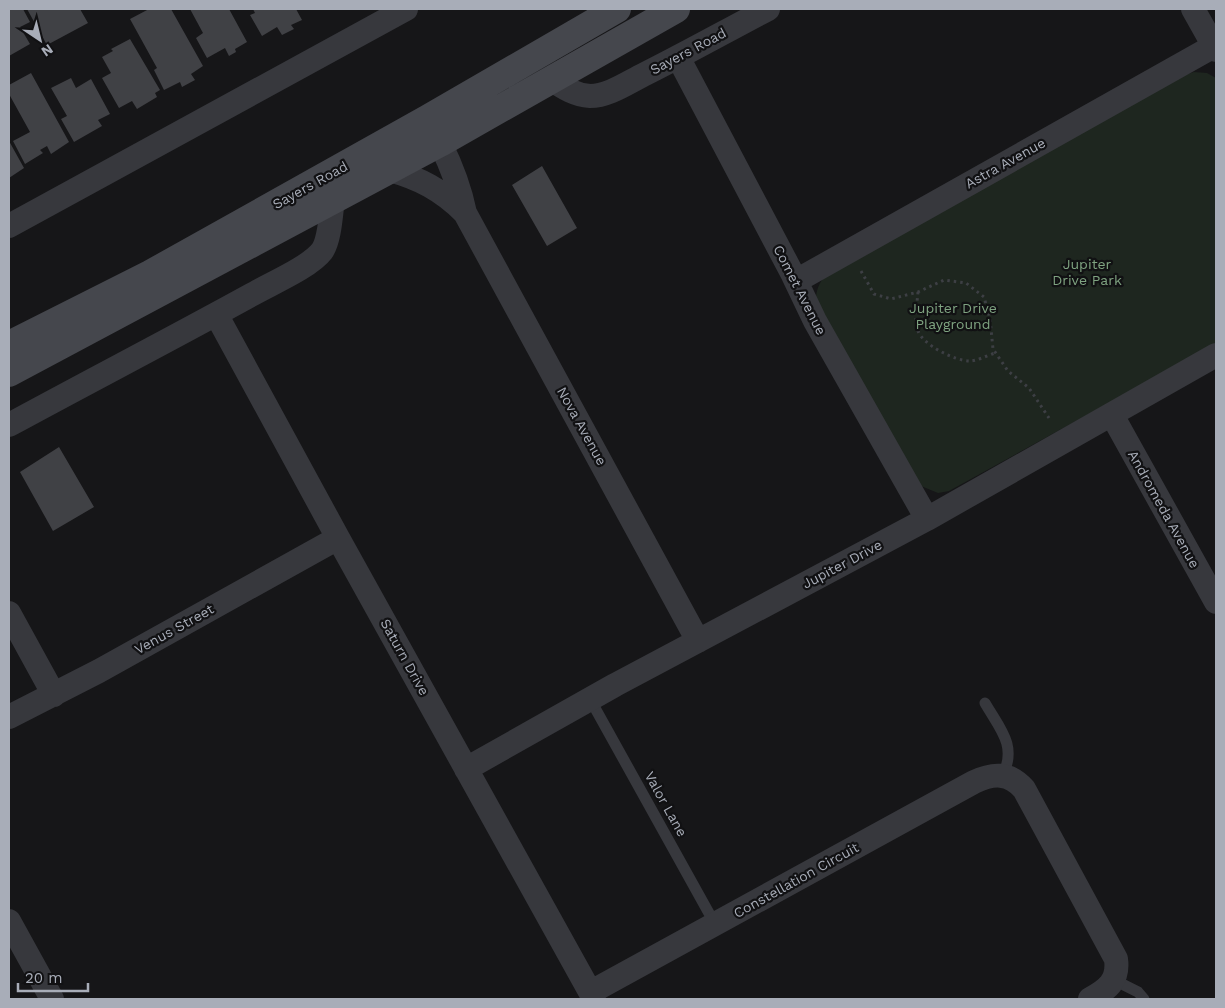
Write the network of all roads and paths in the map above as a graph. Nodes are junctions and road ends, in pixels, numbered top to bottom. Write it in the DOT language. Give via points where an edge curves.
graph roads {
  1 [pos="406,9"];
  2 [pos="676,9"];
  3 [pos="768,9"];
  4 [pos="1193,9"];
  5 [pos="605,11"];
  6 [pos="1215,48"];
  7 [pos="678,57"];
  8 [pos="552,80"];
  9 [pos="433,131"];
  10 [pos="388,170"];
  11 [pos="333,199"];
  12 [pos="465,213"];
  13 [pos="9,226"];
  14 [pos="848,251"];
  15 [pos="796,280"];
  16 [pos="918,292"];
  17 [pos="216,314"];
  18 [pos="9,345"];
  19 [pos="995,353"];
  20 [pos="1216,355"];
  21 [pos="9,372"];
  22 [pos="1112,415"];
  23 [pos="1049,418"];
  24 [pos="9,424"];
  25 [pos="928,519"];
  26 [pos="338,538"];
  27 [pos="1216,602"];
  28 [pos="9,613"];
  29 [pos="698,640"];
  30 [pos="54,695"];
  31 [pos="590,699"];
  32 [pos="985,703"];
  33 [pos="9,717"];
  34 [pos="466,769"];
  35 [pos="1003,775"];
  36 [pos="9,921"];
  37 [pos="716,924"];
  38 [pos="1114,980"];
  39 [pos="593,996"];
  40 [pos="52,999"];
  41 [pos="1090,999"];
  42 [pos="1144,999"];
  1 -- 13 [label="street"];
  2 -- 8 [label="main road, Sayers Road"];
  3 -- 7 [label="street, Sayers Road"];
  4 -- 6 [label="street"];
  5 -- 9 [label="main road, Sayers Road"];
  6 -- 14 [label="street, Astra Avenue"];
  7 -- 8 [label="street, Sayers Road" via="605,94 578,95"];
  7 -- 15 [label="street, Comet Avenue"];
  8 -- 9 [label="main road, Sayers Road"];
  9 -- 10 [label="main road, Sayers Road"];
  9 -- 12 [label="street, Nova Avenue" via="452,167"];
  9 -- 18 [label="main road, Sayers Road"];
  10 -- 11 [label="main road, Sayers Road"];
  10 -- 12 [label="street, Nova Avenue" via="428,184"];
  11 -- 17 [label="street, Sayers Road" via="324,249 316,257"];
  11 -- 21 [label="main road, Sayers Road"];
  12 -- 29 [label="street, Nova Avenue"];
  14 -- 15 [label="street, Astra Avenue"];
  14 -- 16 [label="path" via="874,294 890,299"];
  15 -- 25 [label="street, Comet Avenue" via="815,321"];
  16 -- 19 [label="path" via="918,332 933,347 945,355 970,361"];
  16 -- 19 [label="path" via="944,280 966,282 984,297"];
  17 -- 24 [label="street, Sayers Road"];
  17 -- 26 [label="street, Saturn Drive"];
  19 -- 23 [label="path" via="1008,371 1030,388"];
  20 -- 22 [label="street, Jupiter Drive"];
  22 -- 25 [label="street, Jupiter Drive"];
  22 -- 27 [label="street, Andromeda Avenue"];
  25 -- 29 [label="street, Jupiter Drive"];
  26 -- 30 [label="street, Venus Street"];
  26 -- 34 [label="street, Saturn Drive"];
  28 -- 30 [label="street"];
  29 -- 31 [label="street, Jupiter Drive"];
  30 -- 33 [label="street, Venus Street"];
  31 -- 34 [label="street, Jupiter Drive"];
  31 -- 37 [label="lane, Valor Lane"];
  32 -- 35 [label="lane" via="1006,740 1009,755"];
  34 -- 39 [label="street, Saturn Drive"];
  35 -- 37 [label="street, Constellation Circuit" via="974,782"];
  35 -- 38 [label="street" via="1013,778 1024,788 1100,927 1116,959"];
  36 -- 40 [label="street"];
  37 -- 39 [label="street, Constellation Circuit"];
  38 -- 41 [label="street"];
  38 -- 42 [label="lane" via="1138,992"];
}
